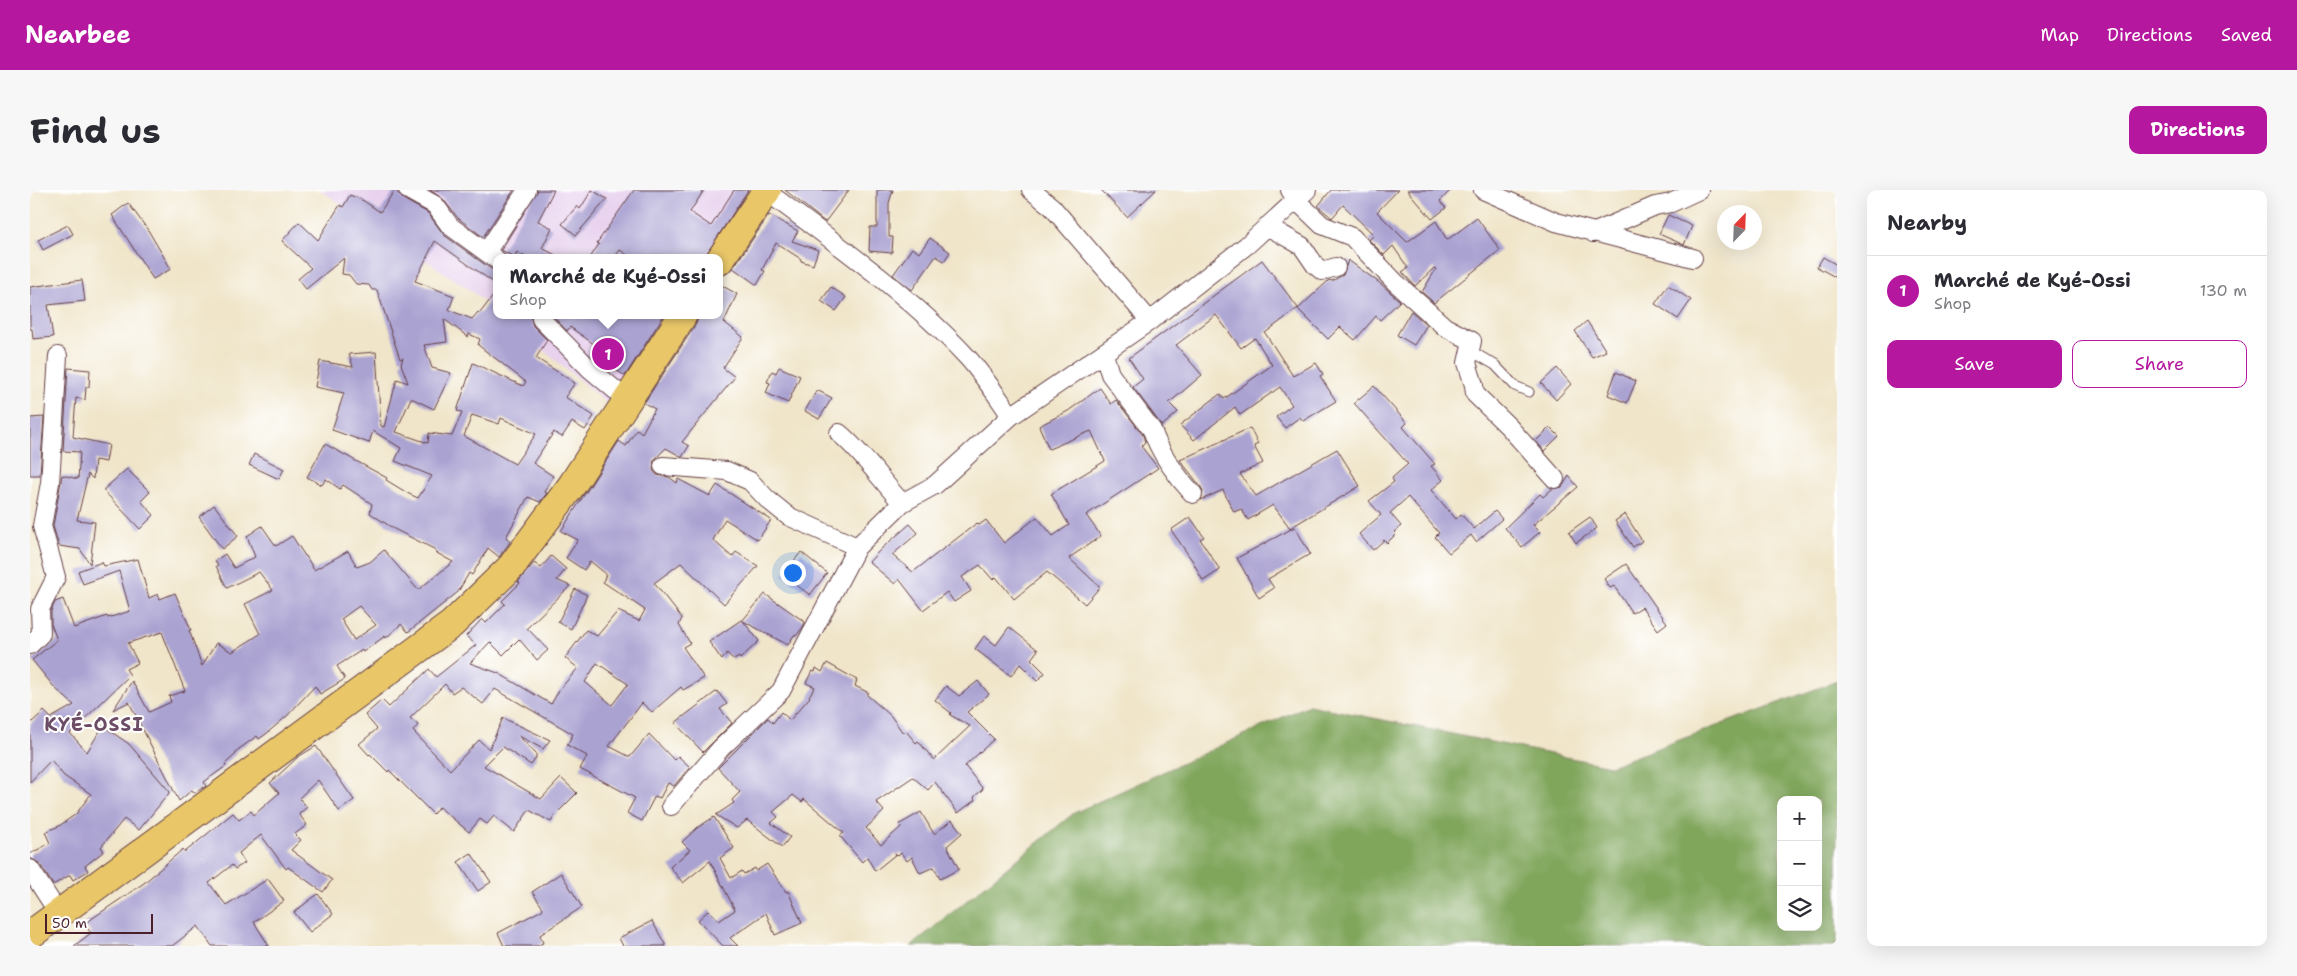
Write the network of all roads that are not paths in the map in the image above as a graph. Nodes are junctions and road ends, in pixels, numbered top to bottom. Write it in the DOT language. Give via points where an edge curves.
graph roads {
  1 [pos="408,190"];
  2 [pos="527,190"];
  3 [pos="1031,190"];
  4 [pos="1483,190"];
  5 [pos="1699,190"];
  6 [pos="767,191"];
  7 [pos="1298,194"];
  8 [pos="1267,226"];
  9 [pos="1593,233"];
  10 [pos="493,254"];
  11 [pos="723,255"];
  12 [pos="492,256"];
  13 [pos="1693,258"];
  14 [pos="1336,267"];
  15 [pos="542,319"];
  16 [pos="680,319"];
  17 [pos="1150,321"];
  18 [pos="1471,351"];
  19 [pos="1104,354"];
  20 [pos="58,356"];
  21 [pos="1529,392"];
  22 [pos="626,400"];
  23 [pos="1011,416"];
  24 [pos="839,433"];
  25 [pos="663,466"];
  26 [pos="1555,479"];
  27 [pos="1193,494"];
  28 [pos="902,503"];
  29 [pos="857,547"];
  30 [pos="30,645"];
  31 [pos="671,806"];
  32 [pos="30,869"];
  33 [pos="59,914"];
  34 [pos="30,935"];
  1 -- 12 [label="street" via="435,205 450,226"];
  2 -- 10 [label="street"];
  3 -- 17 [label="street" via="1052,207"];
  4 -- 9 [label="street" via="1556,222"];
  5 -- 9 [label="street"];
  6 -- 11 [label="highway"];
  6 -- 23 [label="street" via="861,262 936,328 968,358"];
  7 -- 8 [label="street"];
  7 -- 18 [label="street" via="1322,225 1352,237 1445,327 1472,341"];
  8 -- 14 [label="street" via="1302,246 1322,271"];
  8 -- 17 [label="street"];
  9 -- 13 [label="street"];
  15 -- 22 [label="street" via="589,368"];
  16 -- 22 [label="highway"];
  17 -- 19 [label="street"];
  18 -- 21 [label="lane" via="1495,365 1515,386"];
  18 -- 26 [label="street" via="1467,363 1475,394"];
  19 -- 23 [label="street"];
  19 -- 27 [label="street" via="1110,374 1152,430 1176,475"];
  20 -- 30 [label="street" via="50,483 42,526 56,577 40,609 40,634"];
  22 -- 33 [label="highway" via="572,485 511,567 452,624"];
  23 -- 28 [label="street" via="935,485"];
  24 -- 28 [label="street" via="859,450"];
  25 -- 29 [label="street" via="727,471 750,481 788,516"];
  28 -- 29 [label="street"];
  29 -- 31 [label="street" via="781,691 721,748"];
  32 -- 33 [label="street"];
  33 -- 34 [label="highway"];
}
